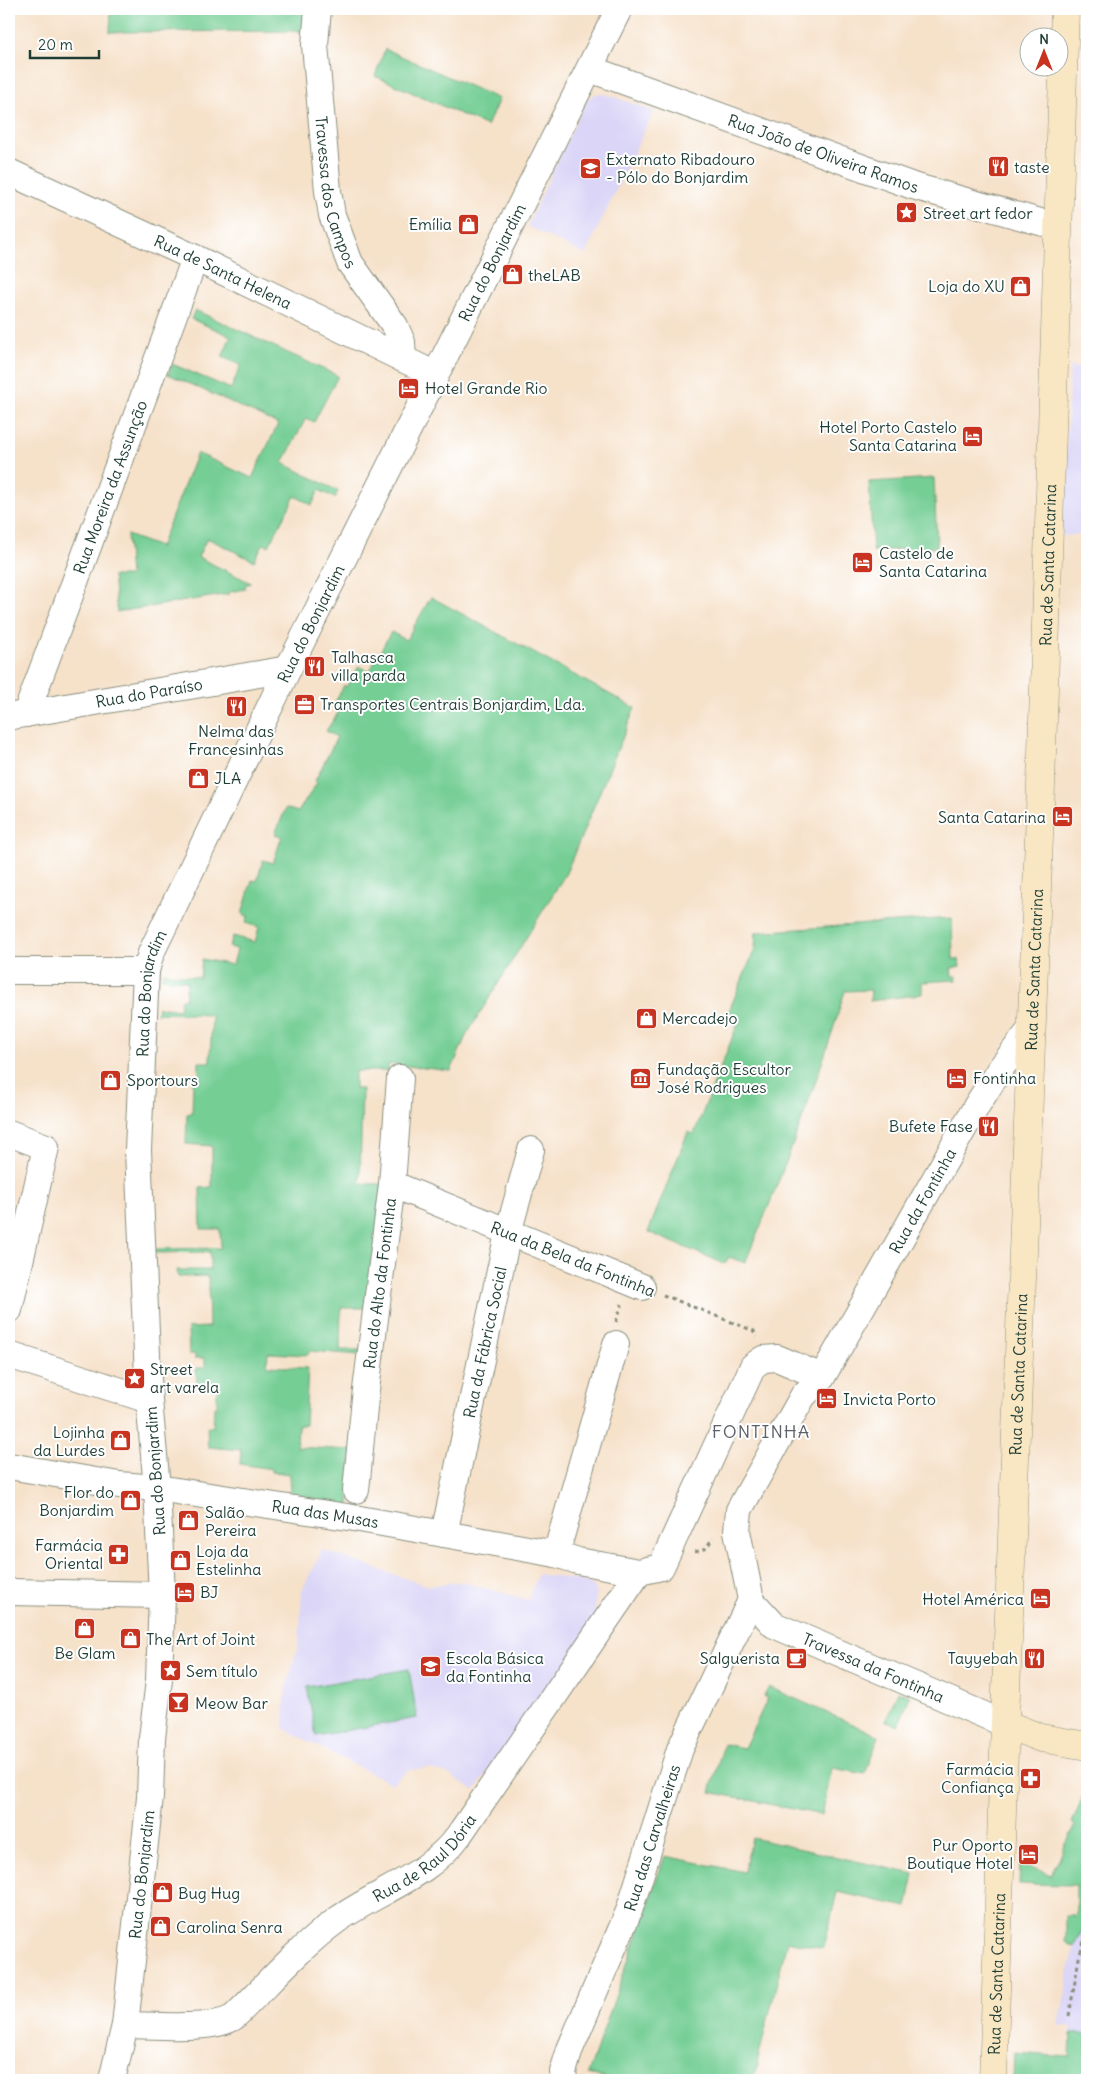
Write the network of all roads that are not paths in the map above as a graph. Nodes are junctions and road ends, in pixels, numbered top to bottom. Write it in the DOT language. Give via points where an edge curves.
graph roads {
  1 [pos="318,9"];
  2 [pos="619,9"];
  3 [pos="1066,9"];
  4 [pos="590,69"];
  5 [pos="9,172"];
  6 [pos="1058,227"];
  7 [pos="194,258"];
  8 [pos="403,359"];
  9 [pos="436,375"];
  10 [pos="288,669"];
  11 [pos="17,715"];
  12 [pos="9,971"];
  13 [pos="146,971"];
  14 [pos="1031,1029"];
  15 [pos="400,1078"];
  16 [pos="9,1133"];
  17 [pos="531,1150"];
  18 [pos="392,1184"];
  19 [pos="508,1233"];
  20 [pos="637,1285"];
  21 [pos="9,1310"];
  22 [pos="616,1344"];
  23 [pos="9,1355"];
  24 [pos="822,1377"];
  25 [pos="149,1400"];
  26 [pos="9,1466"];
  27 [pos="157,1488"];
  28 [pos="356,1490"];
  29 [pos="444,1534"];
  30 [pos="556,1554"];
  31 [pos="639,1572"];
  32 [pos="9,1592"];
  33 [pos="162,1595"];
  34 [pos="751,1600"];
  35 [pos="1005,1724"];
  36 [pos="1087,1746"];
  37 [pos="125,2025"];
  38 [pos="112,2080"];
  39 [pos="564,2080"];
  40 [pos="994,2080"];
  1 -- 8 [label="street, Travessa dos Campos" via="315,45 332,215 350,262 395,326 402,342"];
  2 -- 4 [label="street, Rua do Bonjardim"];
  3 -- 6 [label="main road, Rua de Santa Catarina"];
  4 -- 6 [label="street, Rua João de Oliveira Ramos" via="913,186"];
  4 -- 9 [label="street, Rua do Bonjardim"];
  5 -- 7 [label="street, Rua de Santa Helena"];
  6 -- 14 [label="main road, Rua de Santa Catarina"];
  7 -- 8 [label="street, Rua de Santa Helena"];
  7 -- 11 [label="street, Rua Moreira da Assunção"];
  8 -- 9 [label="street, Rua de Santa Helena"];
  9 -- 10 [label="street, Rua do Bonjardim"];
  10 -- 11 [label="street, Rua do Paraíso"];
  10 -- 13 [label="street, Rua do Bonjardim" via="151,953"];
  12 -- 13 [label="street"];
  13 -- 25 [label="street, Rua do Bonjardim" via="138,1150"];
  14 -- 24 [label="street, Rua da Fontinha" via="977,1105"];
  14 -- 35 [label="main road, Rua de Santa Catarina"];
  15 -- 18 [label="street, Rua do Alto da Fontinha"];
  16 -- 21 [label="street" via="46,1147"];
  17 -- 19 [label="street, Rua da Fábrica Social"];
  18 -- 19 [label="street, Rua da Bela da Fontinha"];
  18 -- 28 [label="street, Rua do Alto da Fontinha"];
  19 -- 20 [label="street, Rua da Bela da Fontinha"];
  19 -- 29 [label="street, Rua da Fábrica Social"];
  22 -- 30 [label="street"];
  23 -- 25 [label="street"];
  24 -- 31 [label="street" via="777,1358 763,1359 753,1366 661,1567"];
  24 -- 34 [label="street, Rua da Fontinha" via="803,1396 738,1510 737,1531"];
  25 -- 27 [label="street, Rua do Bonjardim"];
  26 -- 27 [label="street, Rua das Musas" via="119,1485"];
  27 -- 29 [label="street, Rua das Musas"];
  27 -- 33 [label="street, Rua do Bonjardim"];
  29 -- 30 [label="street, Rua das Musas"];
  30 -- 31 [label="street, Rua das Musas"];
  31 -- 37 [label="street, Rua de Raul Dória" via="444,1854 335,1921 225,2022 210,2025"];
  32 -- 33 [label="street"];
  33 -- 37 [label="street, Rua do Bonjardim" via="150,1796"];
  34 -- 35 [label="street, Travessa da Fontinha" via="774,1624"];
  34 -- 39 [label="street, Rua das Carvalheiras" via="680,1749 629,1911 570,2049"];
  35 -- 36 [label="main road" via="1041,1738"];
  35 -- 40 [label="main road, Rua de Santa Catarina"];
  37 -- 38 [label="street, Rua do Bonjardim"];
}
